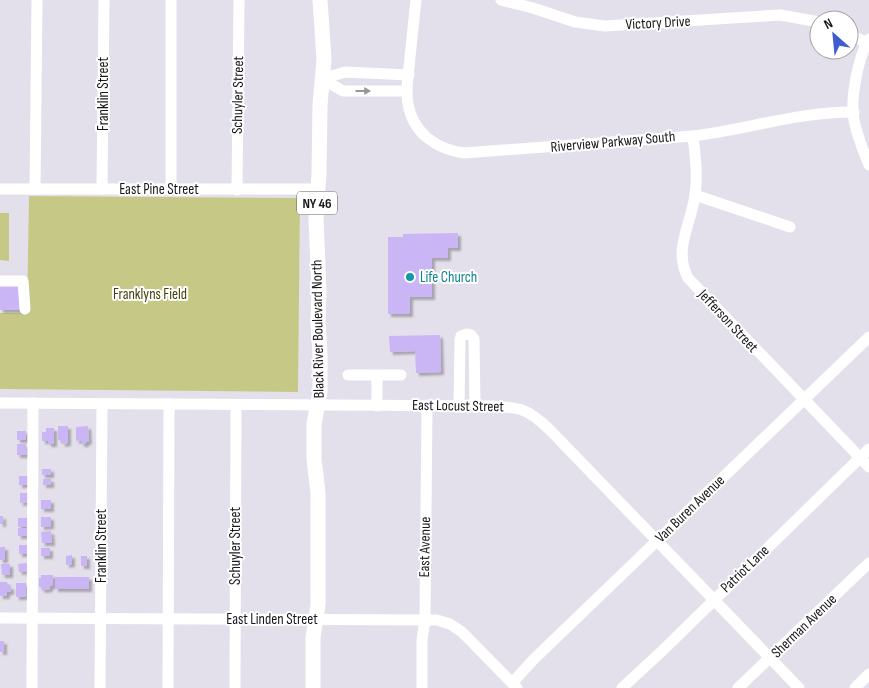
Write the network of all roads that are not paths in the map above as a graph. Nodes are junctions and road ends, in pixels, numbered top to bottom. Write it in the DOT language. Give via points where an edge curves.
graph roads {
  1 [pos="37,0"];
  2 [pos="104,0"];
  3 [pos="170,0"];
  4 [pos="239,0"];
  5 [pos="320,0"];
  6 [pos="416,0"];
  7 [pos="500,0"];
  8 [pos="533,4"];
  9 [pos="809,20"];
  10 [pos="868,41"];
  11 [pos="409,75"];
  12 [pos="322,78"];
  13 [pos="408,91"];
  14 [pos="854,112"];
  15 [pos="693,136"];
  16 [pos="869,165"];
  17 [pos="0,188"];
  18 [pos="35,189"];
  19 [pos="102,189"];
  20 [pos="171,189"];
  21 [pos="318,189"];
  22 [pos="237,190"];
  23 [pos="695,195"];
  24 [pos="790,228"];
  25 [pos="0,281"];
  26 [pos="24,309"];
  27 [pos="869,338"];
  28 [pos="348,375"];
  29 [pos="377,375"];
  30 [pos="401,375"];
  31 [pos="803,400"];
  32 [pos="0,403"];
  33 [pos="33,403"];
  34 [pos="102,404"];
  35 [pos="169,404"];
  36 [pos="236,405"];
  37 [pos="319,405"];
  38 [pos="377,406"];
  39 [pos="427,406"];
  40 [pos="459,406"];
  41 [pos="475,406"];
  42 [pos="869,449"];
  43 [pos="860,458"];
  44 [pos="869,467"];
  45 [pos="657,542"];
  46 [pos="869,563"];
  47 [pos="714,599"];
  48 [pos="0,618"];
  49 [pos="33,619"];
  50 [pos="100,619"];
  51 [pos="168,619"];
  52 [pos="235,619"];
  53 [pos="316,620"];
  54 [pos="425,620"];
  55 [pos="770,658"];
  56 [pos="869,674"];
  57 [pos="514,685"];
  58 [pos="32,688"];
  59 [pos="100,688"];
  60 [pos="168,688"];
  61 [pos="235,688"];
  62 [pos="313,688"];
  63 [pos="422,688"];
  64 [pos="622,688"];
  65 [pos="738,688"];
  66 [pos="799,688"];
  67 [pos="855,688"];
  1 -- 18 [label="street"];
  2 -- 19 [label="street, Franklin Street"];
  3 -- 20 [label="street"];
  4 -- 22 [label="street, Schuyler Street"];
  5 -- 12 [label="main road, Black River Boulevard North / NY 46"];
  6 -- 11 [label="street, Riverview Parkway South"];
  7 -- 8 [label="street, Victory Drive"];
  8 -- 9 [label="street, Victory Drive" via="575,22 605,26 780,15"];
  10 -- 14 [label="street" via="860,58"];
  11 -- 12 [label="street" via="344,72"];
  11 -- 13 [label="street, Riverview Parkway South"];
  12 -- 13 [label="street, one-way" via="343,91"];
  12 -- 21 [label="main road, Black River Boulevard North / NY 46"];
  13 -- 15 [label="street, Riverview Parkway South" via="412,117 420,132 430,142 464,153"];
  14 -- 15 [label="street, Riverview Parkway South" via="797,116"];
  14 -- 16 [label="street" via="859,141"];
  15 -- 23 [label="street, Jefferson Street"];
  17 -- 18 [label="street, East Pine Street"];
  18 -- 19 [label="street, East Pine Street"];
  19 -- 20 [label="street, East Pine Street"];
  20 -- 22 [label="street, East Pine Street"];
  21 -- 22 [label="street, East Pine Street"];
  21 -- 37 [label="main road, Black River Boulevard North / NY 46"];
  23 -- 24 [label="street"];
  23 -- 31 [label="street, Jefferson Street" via="682,247 682,266 688,278"];
  25 -- 26 [label="street" via="23,281"];
  27 -- 31 [label="street, Van Buren Avenue"];
  28 -- 29 [label="street"];
  29 -- 30 [label="street"];
  29 -- 38 [label="street"];
  31 -- 43 [label="street, Jefferson Street"];
  31 -- 45 [label="street, Van Buren Avenue"];
  32 -- 33 [label="street, East Locust Street"];
  33 -- 34 [label="street, East Locust Street"];
  33 -- 49 [label="street"];
  34 -- 35 [label="street, East Locust Street"];
  34 -- 50 [label="street, Franklin Street"];
  35 -- 36 [label="street, East Locust Street"];
  35 -- 51 [label="street"];
  36 -- 37 [label="street, East Locust Street"];
  36 -- 52 [label="street, Schuyler Street"];
  37 -- 38 [label="street, East Locust Street"];
  37 -- 53 [label="main road, Black River Boulevard North / NY 46" via="314,424 318,493"];
  38 -- 39 [label="street, East Locust Street"];
  39 -- 40 [label="street, East Locust Street"];
  39 -- 54 [label="street, East Avenue"];
  40 -- 41 [label="street, East Locust Street"];
  40 -- 41 [label="street" via="460,340 467,334 474,339"];
  41 -- 45 [label="street, East Locust Street" via="520,408 537,418"];
  42 -- 43 [label="street, Patriot Lane"];
  43 -- 44 [label="street, Jefferson Street"];
  43 -- 47 [label="street, Patriot Lane"];
  45 -- 47 [label="street, East Locust Street"];
  45 -- 57 [label="street, Van Buren Avenue" via="534,659"];
  46 -- 55 [label="street, Sherman Avenue"];
  47 -- 55 [label="street, East Locust Street"];
  47 -- 64 [label="street, Patriot Lane"];
  48 -- 49 [label="street, East Linden Street"];
  49 -- 50 [label="street, East Linden Street"];
  49 -- 58 [label="street"];
  50 -- 51 [label="street, East Linden Street"];
  50 -- 59 [label="street, Franklin Street"];
  51 -- 52 [label="street, East Linden Street"];
  51 -- 60 [label="street"];
  52 -- 53 [label="street, East Linden Street"];
  52 -- 61 [label="street, Schuyler Street"];
  53 -- 54 [label="street, East Linden Street"];
  53 -- 62 [label="main road, Black River Boulevard North / NY 46"];
  54 -- 57 [label="street, East Linden Street" via="450,624 462,632"];
  54 -- 63 [label="street, East Avenue"];
  55 -- 65 [label="street, Sherman Avenue"];
  55 -- 66 [label="street, East Locust Street"];
  56 -- 67 [label="street"];
}
